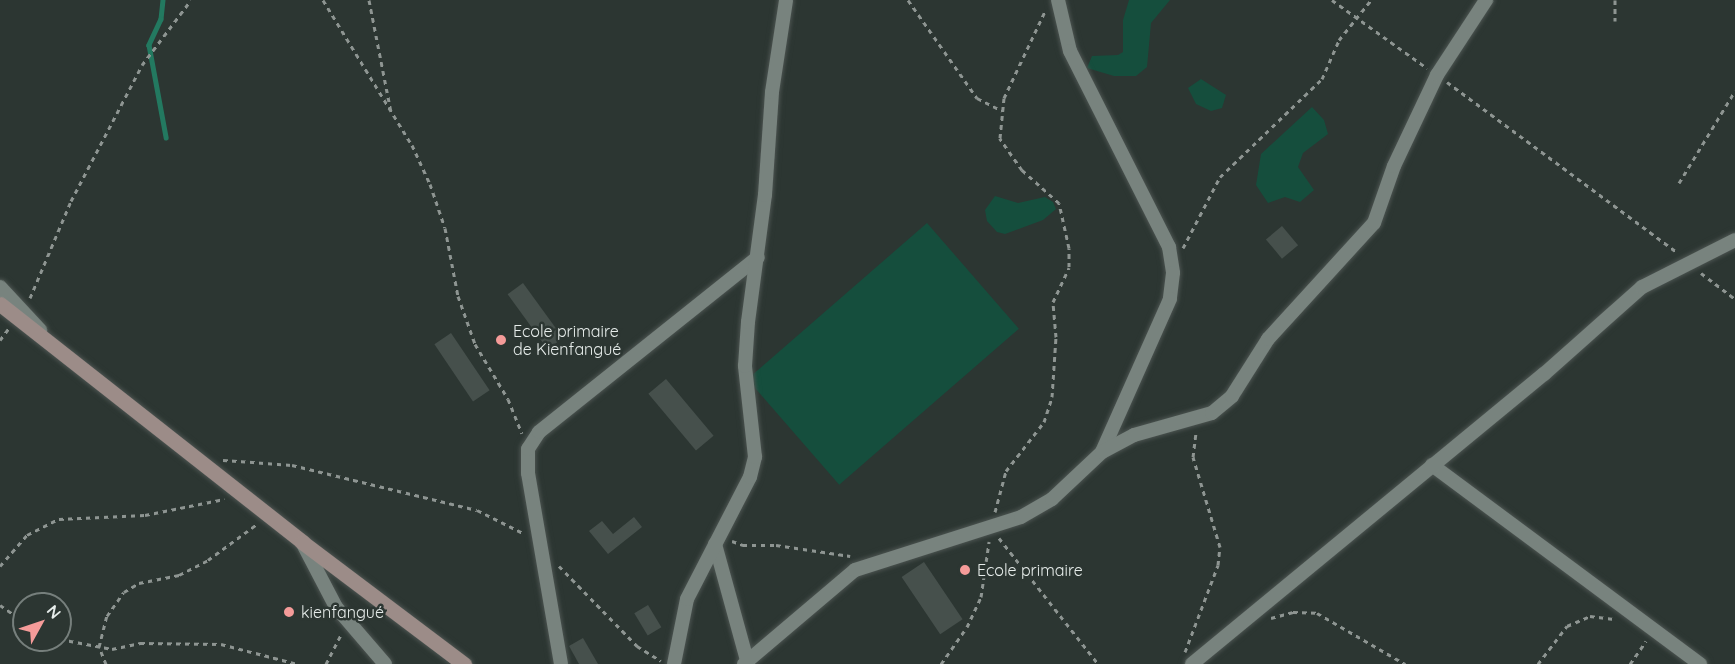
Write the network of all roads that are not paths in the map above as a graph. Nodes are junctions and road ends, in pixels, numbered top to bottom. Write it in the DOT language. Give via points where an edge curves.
graph roads {
  1 [pos="786,0"];
  2 [pos="1058,0"];
  3 [pos="1486,0"];
  4 [pos="1735,240"];
  5 [pos="758,257"];
  6 [pos="0,287"];
  7 [pos="0,304"];
  8 [pos="56,346"];
  9 [pos="1102,452"];
  10 [pos="1432,465"];
  11 [pos="718,540"];
  12 [pos="302,542"];
  13 [pos="1188,659"];
  14 [pos="747,663"];
  15 [pos="385,664"];
  16 [pos="464,664"];
  17 [pos="561,664"];
  18 [pos="674,664"];
  19 [pos="1700,664"];
  1 -- 5 [label="street" via="772,92"];
  2 -- 9 [label="street" via="1070,51 1169,247 1173,273 1170,299"];
  3 -- 9 [label="street" via="1437,75 1394,166 1374,223 1268,339 1232,396 1212,413 1134,435"];
  4 -- 10 [label="street" via="1692,264 1664,272 1642,287 1544,374"];
  5 -- 11 [label="street" via="746,366 755,457"];
  5 -- 17 [label="street" via="539,432 528,449 528,473"];
  6 -- 8 [label="street"];
  7 -- 8 [label="main road"];
  8 -- 12 [label="main road"];
  9 -- 14 [label="street" via="1052,499 992,528 881,562 839,580"];
  10 -- 13 [label="street"];
  10 -- 19 [label="street"];
  11 -- 14 [label="street"];
  11 -- 18 [label="street" via="687,598"];
  12 -- 15 [label="street" via="336,607"];
  12 -- 16 [label="main road"];
}
